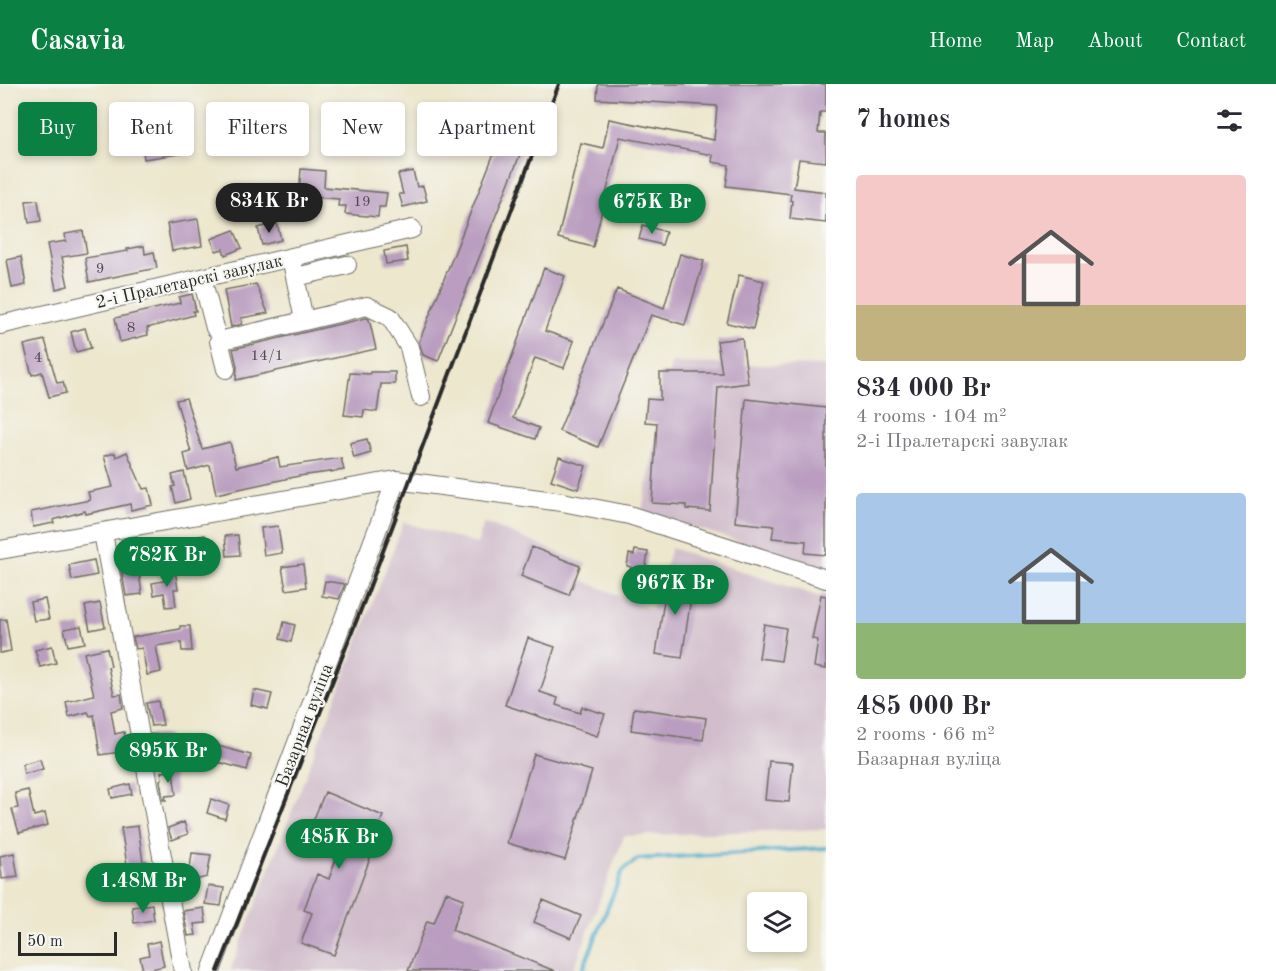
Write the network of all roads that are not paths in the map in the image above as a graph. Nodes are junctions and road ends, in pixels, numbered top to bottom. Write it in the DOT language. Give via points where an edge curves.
graph roads {
  1 [pos="412,229"];
  2 [pos="291,257"];
  3 [pos="347,265"];
  4 [pos="296,277"];
  5 [pos="202,278"];
  6 [pos="304,320"];
  7 [pos="0,325"];
  8 [pos="215,328"];
  9 [pos="225,369"];
  10 [pos="421,397"];
  11 [pos="396,480"];
  12 [pos="103,533"];
  13 [pos="0,550"];
  14 [pos="826,579"];
  15 [pos="183,971"];
  16 [pos="211,971"];
  1 -- 2 [label="street, 2-і Пралетарскі завулак"];
  2 -- 4 [label="street"];
  2 -- 5 [label="street, 2-і Пралетарскі завулак"];
  3 -- 4 [label="street"];
  4 -- 6 [label="street"];
  5 -- 7 [label="street, 2-і Пралетарскі завулак"];
  5 -- 8 [label="street"];
  6 -- 9 [label="street" via="219,341"];
  6 -- 10 [label="street" via="367,306 390,317 409,348"];
  11 -- 12 [label="street"];
  11 -- 14 [label="street" via="562,502 628,515"];
  11 -- 16 [label="street, Базарная вуліца"];
  12 -- 13 [label="street"];
  12 -- 15 [label="street"];
}
